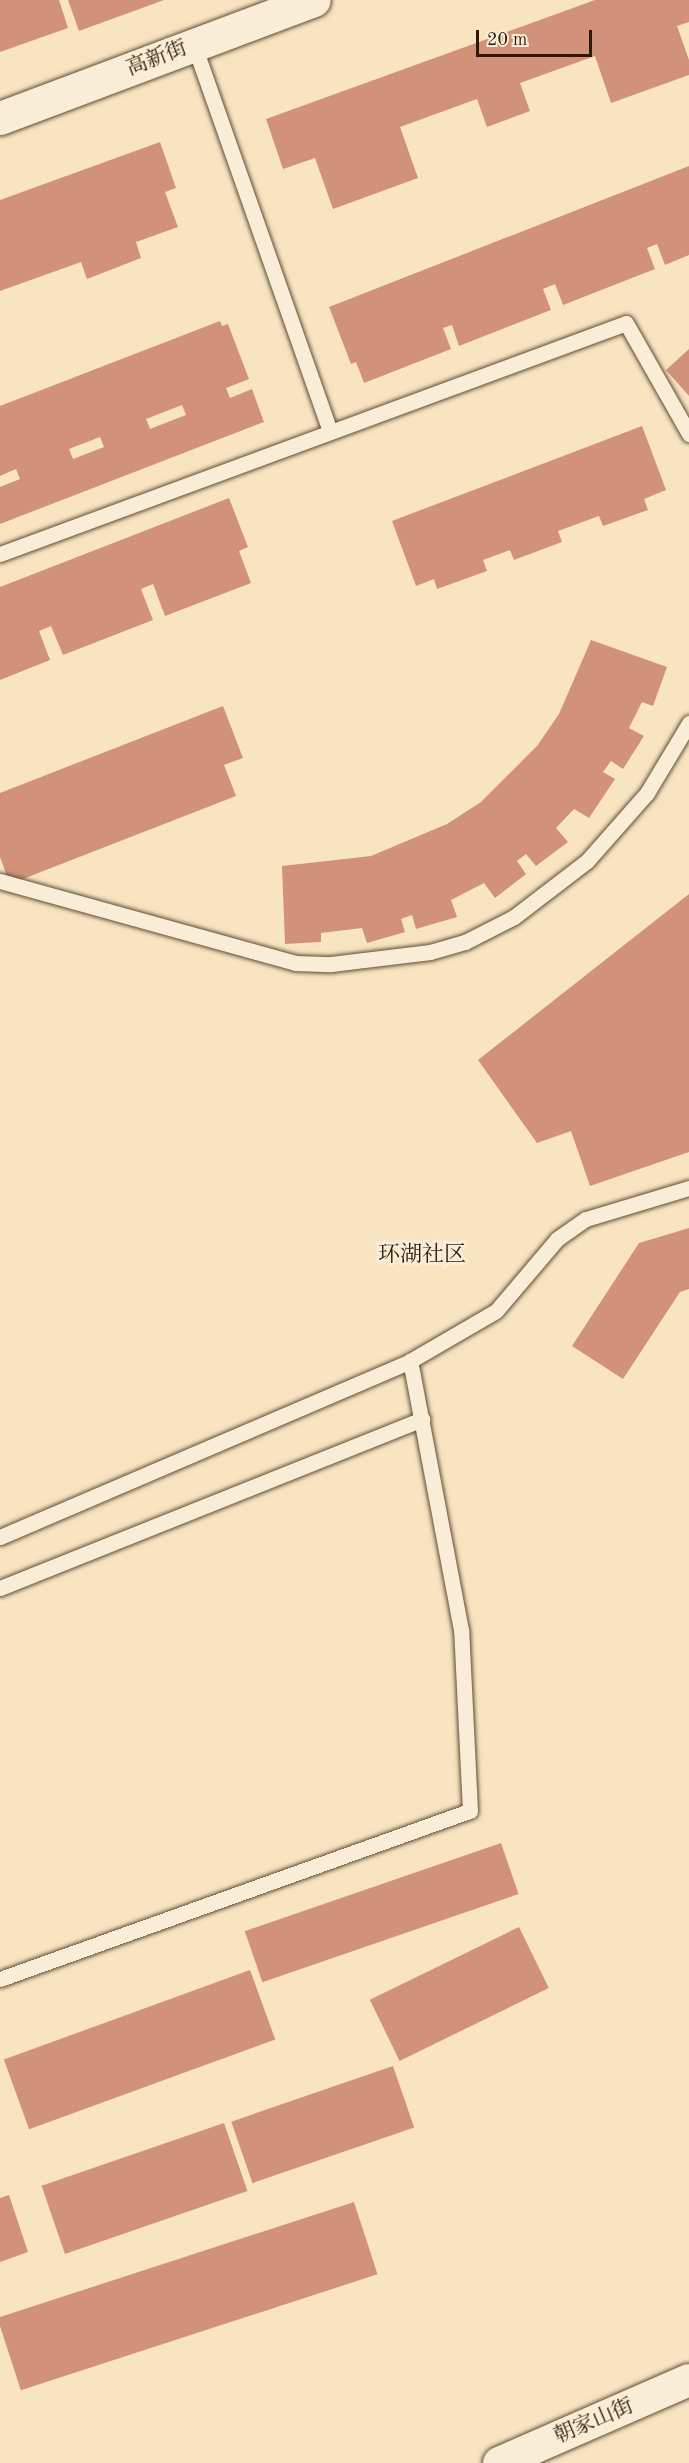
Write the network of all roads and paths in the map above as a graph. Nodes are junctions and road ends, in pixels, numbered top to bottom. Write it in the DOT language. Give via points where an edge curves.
graph roads {
  1 [pos="314,0"];
  2 [pos="194,45"];
  3 [pos="0,118"];
  4 [pos="330,432"];
  5 [pos="689,434"];
  6 [pos="0,554"];
  7 [pos="689,723"];
  8 [pos="0,881"];
  9 [pos="689,1188"];
  10 [pos="410,1361"];
  11 [pos="422,1419"];
  12 [pos="0,1537"];
  13 [pos="0,1588"];
  14 [pos="0,1979"];
  15 [pos="689,2380"];
  16 [pos="499,2463"];
  1 -- 2 [label="street, 高新街"];
  2 -- 3 [label="street, 高新街"];
  2 -- 4 [label="lane"];
  4 -- 5 [label="lane" via="626,323"];
  4 -- 6 [label="lane"];
  7 -- 8 [label="lane" via="647,793 587,861 514,917 465,942 430,952 331,964 295,963"];
  9 -- 10 [label="lane" via="586,1219 557,1239 496,1311"];
  10 -- 11 [label="lane"];
  10 -- 12 [label="lane"];
  11 -- 13 [label="lane"];
  11 -- 14 [label="lane" via="461,1630 470,1811"];
  15 -- 16 [label="street, 朝家山街"];
}
